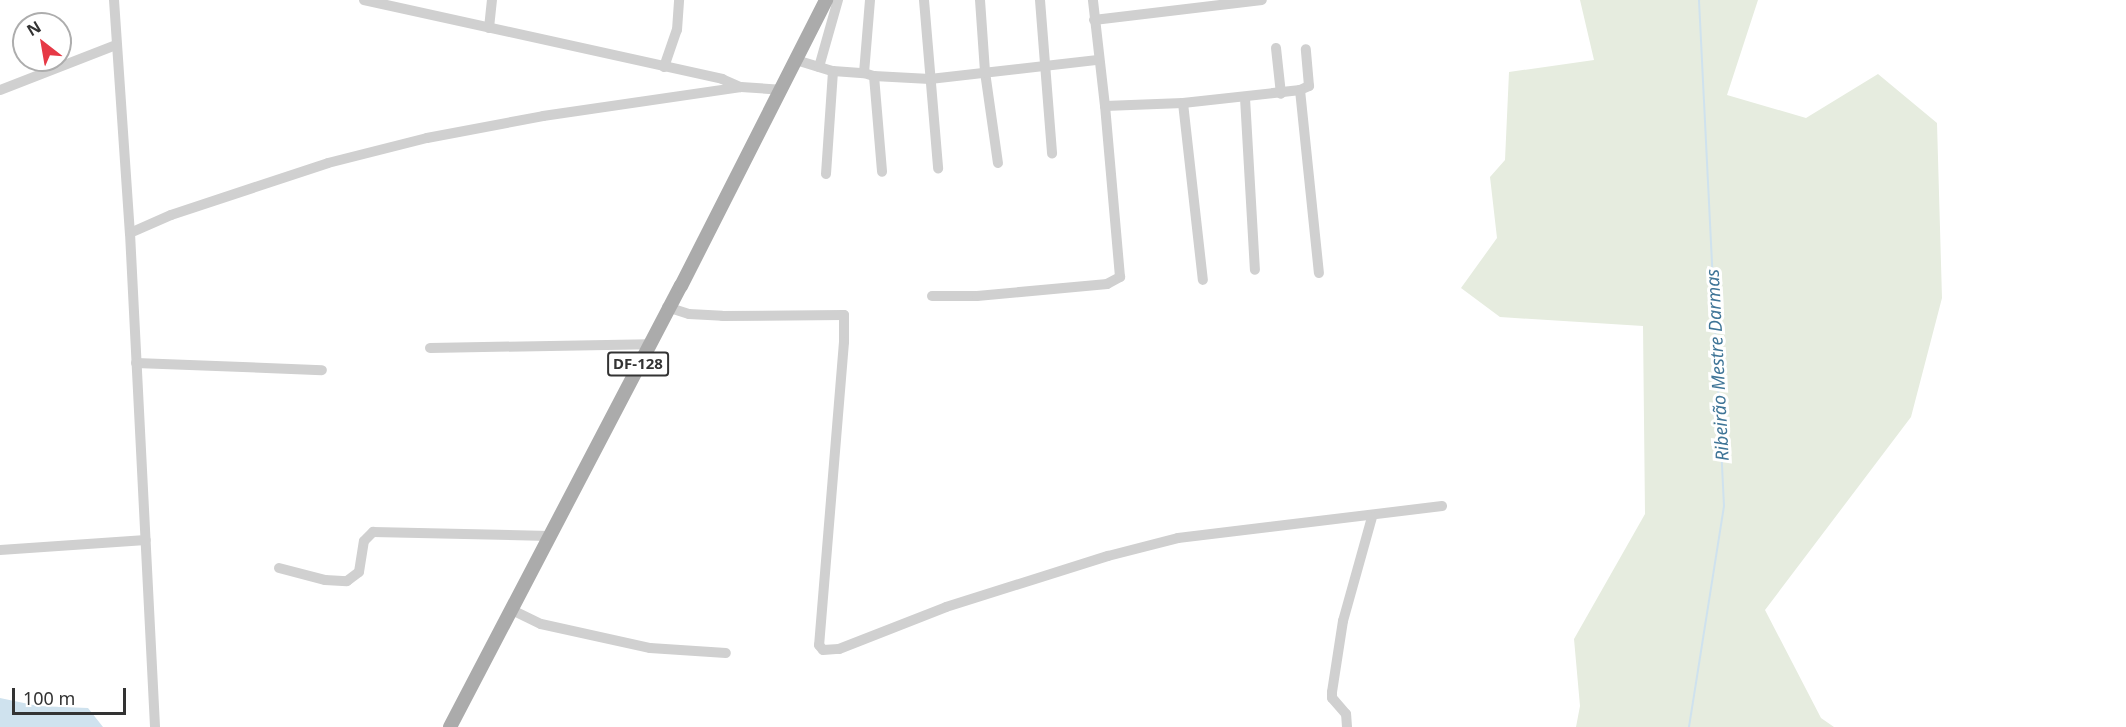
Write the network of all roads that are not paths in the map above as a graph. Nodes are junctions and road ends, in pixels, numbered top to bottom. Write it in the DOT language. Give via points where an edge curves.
graph roads {
  1 [pos="114,0"];
  2 [pos="364,0"];
  3 [pos="492,0"];
  4 [pos="679,0"];
  5 [pos="826,0"];
  6 [pos="838,0"];
  7 [pos="870,0"];
  8 [pos="924,0"];
  9 [pos="980,0"];
  10 [pos="1040,0"];
  11 [pos="1092,0"];
  12 [pos="1262,0"];
  13 [pos="1094,20"];
  14 [pos="489,28"];
  15 [pos="116,45"];
  16 [pos="1276,48"];
  17 [pos="1306,49"];
  18 [pos="796,60"];
  19 [pos="1098,60"];
  20 [pos="1046,66"];
  21 [pos="664,67"];
  22 [pos="819,67"];
  23 [pos="833,71"];
  24 [pos="986,72"];
  25 [pos="869,75"];
  26 [pos="930,78"];
  27 [pos="741,87"];
  28 [pos="0,90"];
  29 [pos="780,90"];
  30 [pos="1300,90"];
  31 [pos="1281,94"];
  32 [pos="1245,98"];
  33 [pos="1183,104"];
  34 [pos="1106,106"];
  35 [pos="1052,154"];
  36 [pos="998,163"];
  37 [pos="938,168"];
  38 [pos="882,172"];
  39 [pos="826,174"];
  40 [pos="130,234"];
  41 [pos="1255,270"];
  42 [pos="1319,273"];
  43 [pos="1203,280"];
  44 [pos="932,296"];
  45 [pos="668,307"];
  46 [pos="648,344"];
  47 [pos="430,348"];
  48 [pos="136,363"];
  49 [pos="322,370"];
  50 [pos="1442,506"];
  51 [pos="1372,517"];
  52 [pos="550,536"];
  53 [pos="146,540"];
  54 [pos="0,550"];
  55 [pos="279,568"];
  56 [pos="512,610"];
  57 [pos="726,653"];
  58 [pos="155,727"];
  59 [pos="450,727"];
  60 [pos="1347,727"];
  1 -- 15 [label="street"];
  2 -- 14 [label="street"];
  3 -- 14 [label="street"];
  4 -- 21 [label="street" via="676,30"];
  5 -- 18 [label="main road, DF-128 / DF-128"];
  6 -- 22 [label="street"];
  7 -- 25 [label="street"];
  8 -- 26 [label="street"];
  9 -- 24 [label="street"];
  10 -- 20 [label="street"];
  11 -- 13 [label="street"];
  12 -- 13 [label="street"];
  13 -- 19 [label="street"];
  14 -- 21 [label="street"];
  15 -- 28 [label="street"];
  15 -- 40 [label="street"];
  16 -- 31 [label="street"];
  17 -- 30 [label="street" via="1309,86"];
  18 -- 22 [label="street"];
  18 -- 29 [label="main road, DF-128 / DF-128"];
  19 -- 20 [label="street"];
  19 -- 34 [label="street"];
  20 -- 24 [label="street"];
  20 -- 35 [label="street"];
  21 -- 27 [label="street"];
  22 -- 23 [label="street"];
  23 -- 25 [label="street"];
  23 -- 39 [label="street"];
  24 -- 26 [label="street"];
  24 -- 36 [label="street"];
  25 -- 26 [label="street"];
  25 -- 38 [label="street"];
  26 -- 37 [label="street"];
  27 -- 29 [label="street"];
  27 -- 40 [label="street" via="543,116 427,138 328,163 171,214"];
  29 -- 45 [label="main road, DF-128 / DF-128"];
  30 -- 31 [label="street"];
  30 -- 42 [label="street"];
  31 -- 32 [label="street"];
  32 -- 33 [label="street"];
  32 -- 41 [label="street"];
  33 -- 34 [label="street"];
  33 -- 43 [label="street"];
  34 -- 44 [label="street" via="1120,277 1115,282 977,296"];
  40 -- 48 [label="street"];
  45 -- 46 [label="main road, DF-128 / DF-128"];
  45 -- 51 [label="street" via="689,314 722,316 844,315 819,645 823,650 839,649 946,607 1178,538"];
  46 -- 47 [label="street"];
  46 -- 52 [label="main road, DF-128 / DF-128"];
  48 -- 49 [label="street"];
  48 -- 53 [label="street"];
  50 -- 51 [label="street"];
  51 -- 60 [label="street" via="1343,621 1332,692 1332,698 1346,714"];
  52 -- 55 [label="street" via="373,532 364,541 359,572 347,581 325,580"];
  52 -- 56 [label="main road, DF-128 / DF-128"];
  53 -- 54 [label="street"];
  53 -- 58 [label="street"];
  56 -- 57 [label="street" via="541,624 650,648"];
  56 -- 59 [label="main road, DF-128 / DF-128"];
}
